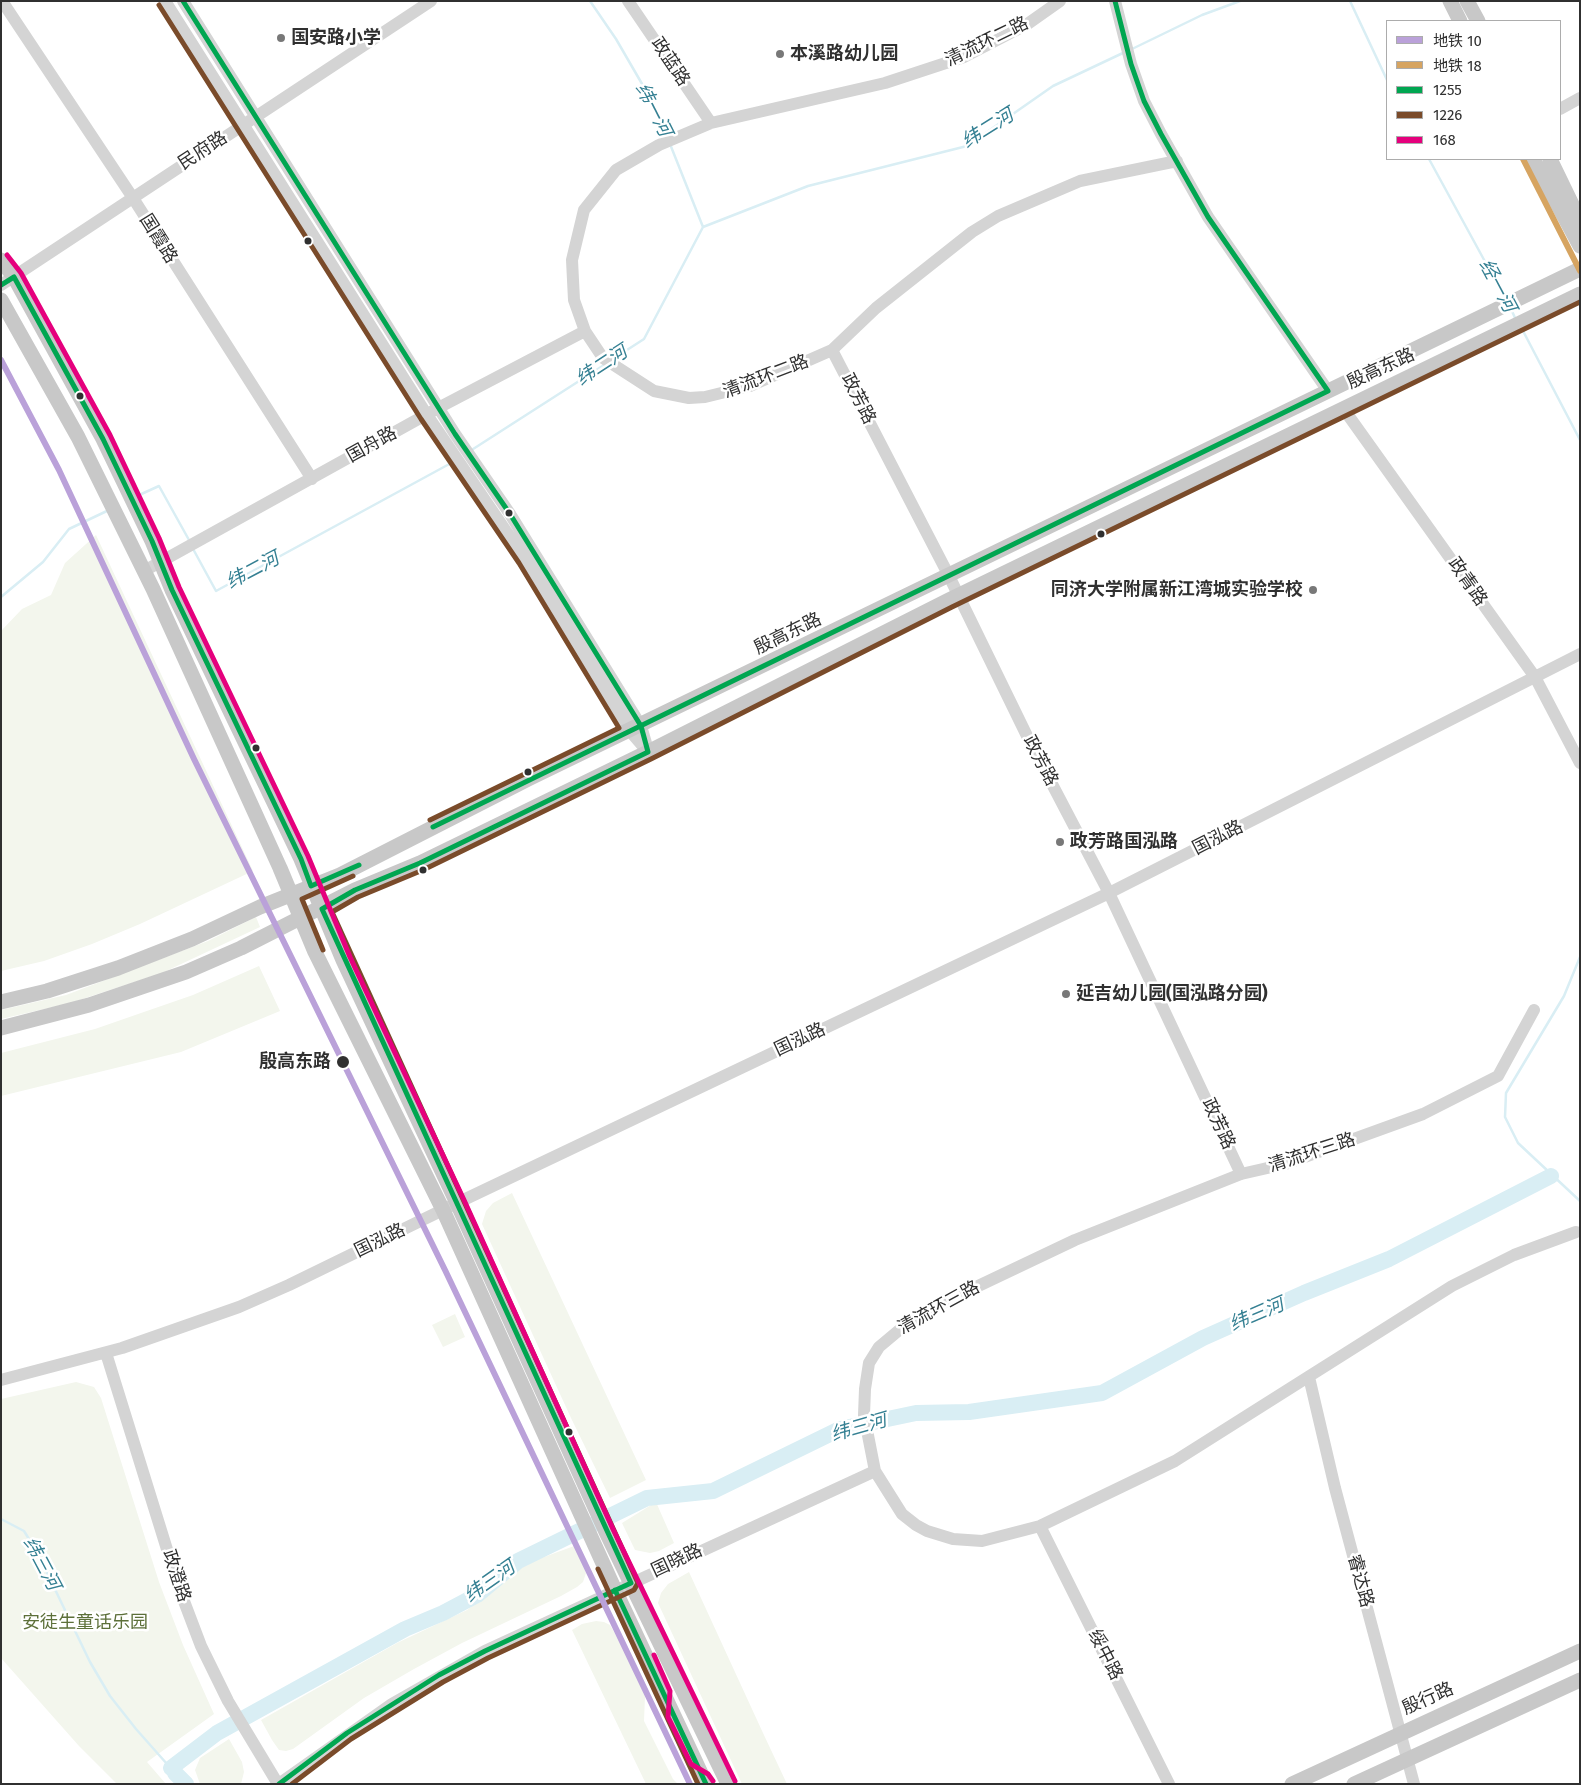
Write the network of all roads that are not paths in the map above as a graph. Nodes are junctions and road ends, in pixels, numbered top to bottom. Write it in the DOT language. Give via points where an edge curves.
graph roads {
  1 [pos="2,1"];
  2 [pos="165,1"];
  3 [pos="183,1"];
  4 [pos="431,1"];
  5 [pos="628,1"];
  6 [pos="1060,1"];
  7 [pos="1115,1"];
  8 [pos="1450,1"];
  9 [pos="1467,1"];
  10 [pos="1460,20"];
  11 [pos="1477,20"];
  12 [pos="1580,98"];
  13 [pos="1561,108"];
  14 [pos="255,117"];
  15 [pos="711,123"];
  16 [pos="244,125"];
  17 [pos="1534,160"];
  18 [pos="1550,160"];
  19 [pos="1177,161"];
  20 [pos="132,198"];
  21 [pos="1580,221"];
  22 [pos="1580,246"];
  23 [pos="1,260"];
  24 [pos="1580,269"];
  25 [pos="8,281"];
  26 [pos="1580,294"];
  27 [pos="1,300"];
  28 [pos="585,330"];
  29 [pos="832,350"];
  30 [pos="1328,390"];
  31 [pos="440,407"];
  32 [pos="1343,408"];
  33 [pos="427,415"];
  34 [pos="450,438"];
  35 [pos="312,479"];
  36 [pos="161,562"];
  37 [pos="144,571"];
  38 [pos="949,576"];
  39 [pos="958,596"];
  40 [pos="1580,654"];
  41 [pos="1535,677"];
  42 [pos="636,729"];
  43 [pos="648,752"];
  44 [pos="1580,763"];
  45 [pos="311,886"];
  46 [pos="1109,893"];
  47 [pos="292,895"];
  48 [pos="322,909"];
  49 [pos="301,919"];
  50 [pos="1,1002"];
  51 [pos="1534,1010"];
  52 [pos="1,1028"];
  53 [pos="1241,1174"];
  54 [pos="457,1203"];
  55 [pos="443,1210"];
  56 [pos="1576,1232"];
  57 [pos="106,1354"];
  58 [pos="1308,1377"];
  59 [pos="1,1380"];
  60 [pos="875,1470"];
  61 [pos="1040,1526"];
  62 [pos="599,1535"];
  63 [pos="631,1583"];
  64 [pos="615,1590"];
  65 [pos="1580,1651"];
  66 [pos="1580,1680"];
  67 [pos="1401,1732"];
  68 [pos="1407,1760"];
  69 [pos="278,1784"];
  70 [pos="706,1784"];
  71 [pos="728,1784"];
  72 [pos="1169,1784"];
  73 [pos="1292,1784"];
  74 [pos="1354,1784"];
  75 [pos="1414,1784"];
  1 -- 20 [label="street, 国霞路"];
  2 -- 16 [label="street"];
  3 -- 14 [label="street"];
  4 -- 14 [label="street, 民府路"];
  5 -- 15 [label="street, 政蓝路"];
  6 -- 15 [label="street, 清流环二路" via="1026,25 964,58 885,83"];
  7 -- 19 [label="street" via="1144,101"];
  8 -- 10 [label="main road"];
  9 -- 11 [label="main road"];
  12 -- 13 [label="street"];
  14 -- 16 [label="street, 民府路"];
  14 -- 31 [label="street"];
  15 -- 28 [label="street, 清流环二路" via="659,145 616,170 584,210 572,260 574,300"];
  16 -- 20 [label="street, 民府路"];
  16 -- 33 [label="street"];
  17 -- 22 [label="main road"];
  18 -- 21 [label="main road"];
  19 -- 29 [label="street, 清流环二路" via="1080,180 998,216 972,232 876,308"];
  19 -- 30 [label="street" via="1208,216"];
  20 -- 25 [label="street, 民府路"];
  20 -- 35 [label="street, 国霞路"];
  23 -- 25 [label="main road"];
  24 -- 30 [label="main road, 殷高东路"];
  25 -- 36 [label="main road" via="103,439"];
  26 -- 32 [label="main road, 殷高东路"];
  27 -- 37 [label="main road" via="78,437"];
  28 -- 29 [label="street, 清流环二路" via="603,358 654,391 689,398 715,396 750,386"];
  28 -- 31 [label="street, 国舟路"];
  29 -- 38 [label="street, 政芳路"];
  30 -- 38 [label="main road, 殷高东路"];
  31 -- 33 [label="street, 国舟路"];
  31 -- 34 [label="street"];
  32 -- 39 [label="main road, 殷高东路"];
  32 -- 41 [label="street, 政青路"];
  33 -- 34 [label="street"];
  33 -- 35 [label="street, 国舟路"];
  34 -- 42 [label="street"];
  35 -- 36 [label="street, 国舟路"];
  36 -- 37 [label="street, 国舟路"];
  36 -- 45 [label="main road" via="299,853"];
  37 -- 47 [label="main road"];
  38 -- 39 [label="street, 政芳路"];
  38 -- 42 [label="main road, 殷高东路"];
  39 -- 43 [label="main road, 殷高东路"];
  39 -- 46 [label="street, 政芳路"];
  40 -- 41 [label="street, 国泓路"];
  41 -- 44 [label="street, 政青路"];
  41 -- 46 [label="street, 国泓路"];
  42 -- 43 [label="street"];
  42 -- 45 [label="main road, 殷高东路" via="340,875"];
  43 -- 48 [label="main road, 殷高东路" via="420,863 355,890"];
  45 -- 47 [label="main road, 殷高东路"];
  45 -- 48 [label="main road"];
  46 -- 53 [label="street, 政芳路"];
  46 -- 54 [label="street, 国泓路"];
  47 -- 49 [label="main road"];
  47 -- 50 [label="main road, 殷高东路" via="118,968"];
  48 -- 49 [label="main road, 殷高东路"];
  48 -- 54 [label="main road"];
  49 -- 52 [label="main road, 殷高东路" via="186,972 89,1005"];
  49 -- 55 [label="main road"];
  51 -- 53 [label="street, 清流环三路" via="1498,1076 1423,1114 1285,1164"];
  53 -- 60 [label="street, 清流环三路" via="1075,1240 934,1307 895,1332 879,1347 869,1363 865,1389 864,1415"];
  54 -- 55 [label="street, 国泓路"];
  54 -- 62 [label="main road" via="595,1506"];
  55 -- 57 [label="street, 国泓路" via="239,1307"];
  55 -- 62 [label="main road" via="580,1513"];
  56 -- 58 [label="street, 清流环三路" via="1514,1254 1452,1286"];
  57 -- 59 [label="street, 国泓路"];
  57 -- 69 [label="street, 政澄路" via="200,1646 228,1702"];
  58 -- 61 [label="street, 清流环三路" via="1175,1461"];
  58 -- 67 [label="street, 睿达路"];
  60 -- 61 [label="street, 清流环三路" via="902,1514 926,1531 953,1539 982,1541"];
  60 -- 63 [label="street, 国晓路"];
  61 -- 72 [label="street, 绥中路"];
  62 -- 63 [label="main road"];
  62 -- 64 [label="main road"];
  63 -- 64 [label="street, 国晓路"];
  63 -- 71 [label="main road"];
  64 -- 69 [label="street, 国晓路" via="438,1676 347,1733"];
  64 -- 70 [label="main road"];
  65 -- 67 [label="main road, 殷行路"];
  66 -- 68 [label="main road"];
  67 -- 68 [label="street, 睿达路"];
  67 -- 73 [label="main road, 殷行路"];
  68 -- 74 [label="main road"];
  68 -- 75 [label="street, 睿达路"];
}
